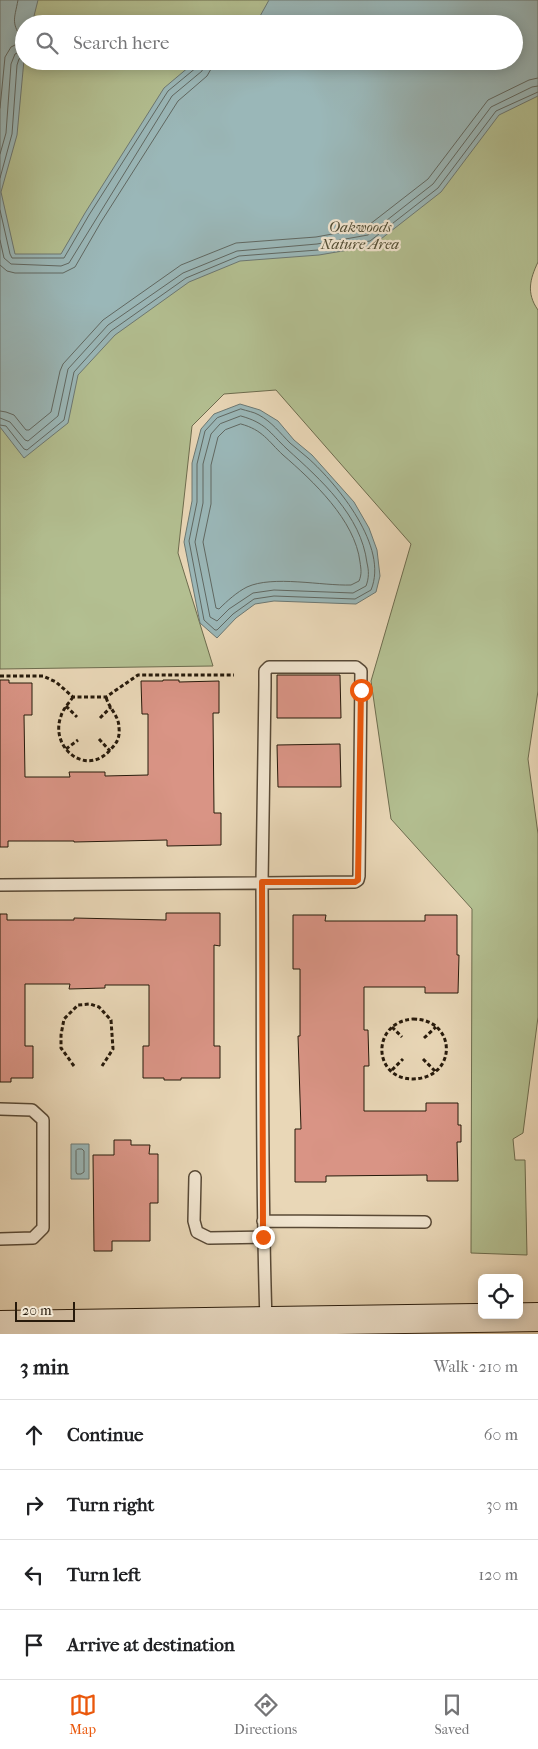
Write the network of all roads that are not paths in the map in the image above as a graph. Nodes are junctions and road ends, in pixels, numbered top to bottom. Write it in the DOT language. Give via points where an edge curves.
graph roads {
  1 [pos="262,882"];
  2 [pos="0,885"];
  3 [pos="0,1109"];
  4 [pos="195,1177"];
  5 [pos="263,1221"];
  6 [pos="425,1222"];
  7 [pos="263,1237"];
  8 [pos="0,1238"];
  9 [pos="538,1317"];
  10 [pos="266,1320"];
  11 [pos="0,1326"];
  1 -- 1 [label="lane" via="265,671 269,667 356,667 361,671 358,880"];
  1 -- 2 [label="lane"];
  1 -- 5 [label="lane"];
  3 -- 8 [label="lane" via="32,1110 43,1120 43,1189 42,1228 33,1238"];
  4 -- 7 [label="lane" via="194,1221 197,1232 209,1238"];
  5 -- 6 [label="lane"];
  5 -- 7 [label="lane"];
  7 -- 10 [label="lane"];
  9 -- 10 [label="main road"];
  10 -- 11 [label="main road"];
}
